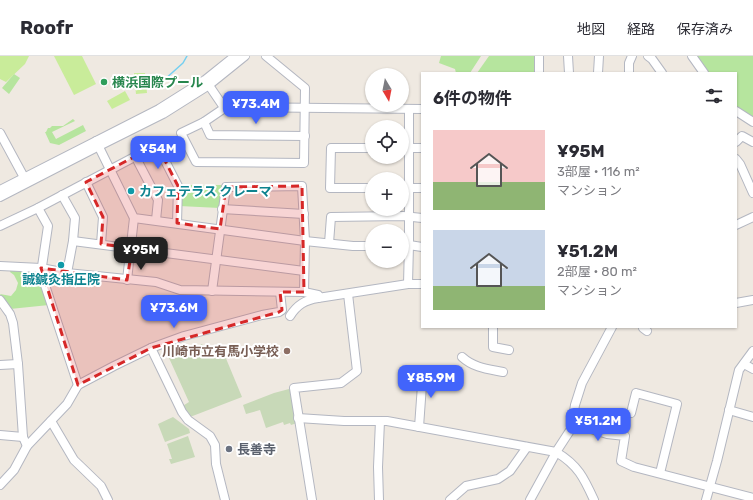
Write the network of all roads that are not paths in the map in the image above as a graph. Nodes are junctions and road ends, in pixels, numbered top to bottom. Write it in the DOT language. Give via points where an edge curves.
graph roads {
  1 [pos="235,56"];
  2 [pos="245,56"];
  3 [pos="266,56"];
  4 [pos="539,56"];
  5 [pos="568,56"];
  6 [pos="599,56"];
  7 [pos="632,56"];
  8 [pos="648,56"];
  9 [pos="692,56"];
  10 [pos="539,72"];
  11 [pos="569,72"];
  12 [pos="598,72"];
  13 [pos="629,72"];
  14 [pos="661,72"];
  15 [pos="703,72"];
  16 [pos="207,83"];
  17 [pos="226,107"];
  18 [pos="305,107"];
  19 [pos="365,108"];
  20 [pos="409,108"];
  21 [pos="421,108"];
  22 [pos="737,112"];
  23 [pos="204,122"];
  24 [pos="753,122"];
  25 [pos="0,133"];
  26 [pos="305,136"];
  27 [pos="737,141"];
  28 [pos="753,142"];
  29 [pos="98,143"];
  30 [pos="365,148"];
  31 [pos="409,148"];
  32 [pos="421,148"];
  33 [pos="135,156"];
  34 [pos="737,161"];
  35 [pos="110,169"];
  36 [pos="26,180"];
  37 [pos="86,182"];
  38 [pos="365,188"];
  39 [pos="409,188"];
  40 [pos="421,188"];
  41 [pos="0,190"];
  42 [pos="753,193"];
  43 [pos="62,195"];
  44 [pos="0,197"];
  45 [pos="38,208"];
  46 [pos="222,209"];
  47 [pos="304,214"];
  48 [pos="409,216"];
  49 [pos="753,217"];
  50 [pos="134,218"];
  51 [pos="421,218"];
  52 [pos="156,220"];
  53 [pos="177,223"];
  54 [pos="408,224"];
  55 [pos="737,225"];
  56 [pos="0,226"];
  57 [pos="220,229"];
  58 [pos="73,241"];
  59 [pos="305,241"];
  60 [pos="329,243"];
  61 [pos="101,244"];
  62 [pos="365,246"];
  63 [pos="409,246"];
  64 [pos="421,247"];
  65 [pos="132,248"];
  66 [pos="216,259"];
  67 [pos="0,266"];
  68 [pos="41,268"];
  69 [pos="407,268"];
  70 [pos="304,271"];
  71 [pos="67,273"];
  72 [pos="127,280"];
  73 [pos="408,284"];
  74 [pos="421,284"];
  75 [pos="212,291"];
  76 [pos="280,292"];
  77 [pos="304,292"];
  78 [pos="348,294"];
  79 [pos="318,298"];
  80 [pos="0,300"];
  81 [pos="753,300"];
  82 [pos="737,303"];
  83 [pos="290,316"];
  84 [pos="493,328"];
  85 [pos="611,328"];
  86 [pos="151,348"];
  87 [pos="508,350"];
  88 [pos="753,351"];
  89 [pos="462,358"];
  90 [pos="18,364"];
  91 [pos="744,364"];
  92 [pos="0,365"];
  93 [pos="753,368"];
  94 [pos="417,372"];
  95 [pos="503,372"];
  96 [pos="78,385"];
  97 [pos="729,410"];
  98 [pos="631,413"];
  99 [pos="753,417"];
  100 [pos="298,418"];
  101 [pos="380,421"];
  102 [pos="51,422"];
  103 [pos="572,423"];
  104 [pos="419,427"];
  105 [pos="0,435"];
  106 [pos="23,437"];
  107 [pos="27,446"];
  108 [pos="527,447"];
  109 [pos="556,452"];
  110 [pos="660,473"];
  111 [pos="0,485"];
  112 [pos="710,486"];
  113 [pos="753,498"];
  114 [pos="108,500"];
  115 [pos="225,500"];
  116 [pos="312,500"];
  117 [pos="379,500"];
  118 [pos="450,500"];
  119 [pos="530,500"];
  120 [pos="594,500"];
  121 [pos="706,500"];
  1 -- 16 [label="street"];
  2 -- 16 [label="street"];
  3 -- 18 [label="street" via="305,88"];
  4 -- 10 [label="street"];
  5 -- 11 [label="street"];
  6 -- 12 [label="street"];
  7 -- 13 [label="street"];
  8 -- 14 [label="street"];
  9 -- 15 [label="street"];
  16 -- 17 [label="street"];
  16 -- 29 [label="street" via="163,114"];
  17 -- 18 [label="street"];
  17 -- 23 [label="street"];
  18 -- 19 [label="street"];
  18 -- 26 [label="street"];
  20 -- 21 [label="street"];
  22 -- 24 [label="street"];
  23 -- 26 [label="street" via="210,135"];
  23 -- 26 [label="street" via="181,133 196,162 304,163"];
  25 -- 36 [label="street"];
  27 -- 28 [label="street" via="742,136"];
  29 -- 35 [label="street"];
  29 -- 36 [label="street"];
  30 -- 38 [label="street" via="331,148 330,188"];
  31 -- 32 [label="street"];
  33 -- 35 [label="street"];
  33 -- 52 [label="street" via="158,200"];
  33 -- 53 [label="street" via="157,145 178,186"];
  34 -- 42 [label="street"];
  35 -- 37 [label="street"];
  35 -- 50 [label="street"];
  36 -- 41 [label="street"];
  36 -- 44 [label="street"];
  37 -- 43 [label="street"];
  37 -- 61 [label="street" via="103,217"];
  39 -- 40 [label="street"];
  43 -- 45 [label="street"];
  43 -- 58 [label="street" via="75,218"];
  45 -- 56 [label="street"];
  45 -- 68 [label="street" via="48,226"];
  46 -- 47 [label="street"];
  46 -- 47 [label="street" via="226,187 302,186"];
  46 -- 57 [label="street"];
  47 -- 59 [label="street"];
  48 -- 51 [label="street"];
  48 -- 54 [label="street"];
  48 -- 60 [label="street" via="330,217"];
  49 -- 55 [label="street"];
  50 -- 52 [label="street"];
  50 -- 65 [label="street"];
  52 -- 53 [label="street"];
  53 -- 57 [label="street"];
  57 -- 59 [label="street"];
  57 -- 66 [label="street"];
  58 -- 61 [label="street"];
  58 -- 71 [label="street"];
  59 -- 60 [label="street"];
  59 -- 70 [label="street"];
  60 -- 62 [label="street"];
  61 -- 65 [label="street"];
  63 -- 64 [label="street"];
  65 -- 66 [label="street"];
  65 -- 72 [label="street"];
  66 -- 70 [label="street"];
  66 -- 75 [label="street"];
  67 -- 68 [label="street"];
  68 -- 71 [label="street"];
  68 -- 96 [label="street" via="40,273"];
  69 -- 73 [label="street"];
  70 -- 77 [label="street"];
  71 -- 72 [label="street"];
  72 -- 75 [label="street" via="156,282 180,290"];
  73 -- 74 [label="street"];
  73 -- 78 [label="street"];
  75 -- 76 [label="street"];
  76 -- 77 [label="street"];
  76 -- 86 [label="street" via="282,310 279,312 184,336"];
  77 -- 79 [label="street" via="318,295"];
  78 -- 79 [label="street"];
  78 -- 100 [label="street" via="357,371 341,383 294,388"];
  79 -- 83 [label="street" via="301,304"];
  80 -- 90 [label="street" via="13,323"];
  81 -- 82 [label="street"];
  84 -- 87 [label="street" via="493,347"];
  85 -- 103 [label="street" via="582,383"];
  86 -- 96 [label="street"];
  86 -- 115 [label="street" via="182,412 188,420 210,436 215,445 216,464"];
  88 -- 91 [label="street"];
  89 -- 95 [label="street" via="477,367"];
  90 -- 92 [label="street"];
  90 -- 106 [label="street"];
  91 -- 93 [label="street"];
  91 -- 97 [label="street" via="739,370"];
  94 -- 104 [label="street" via="417,378 422,385"];
  96 -- 102 [label="street" via="67,404"];
  97 -- 99 [label="street"];
  97 -- 112 [label="street"];
  98 -- 110 [label="street" via="636,393 677,404"];
  100 -- 101 [label="street"];
  100 -- 116 [label="street"];
  101 -- 104 [label="street"];
  101 -- 117 [label="street"];
  102 -- 107 [label="street"];
  102 -- 114 [label="street" via="74,460 101,486"];
  103 -- 109 [label="street" via="571,429"];
  103 -- 110 [label="street" via="607,434 625,436 621,461"];
  104 -- 108 [label="street"];
  105 -- 106 [label="street"];
  106 -- 107 [label="street"];
  107 -- 111 [label="street" via="14,470"];
  108 -- 109 [label="street"];
  108 -- 118 [label="street" via="510,471 498,479 466,486"];
  109 -- 119 [label="street"];
  109 -- 120 [label="street" via="577,468"];
  110 -- 112 [label="street"];
  112 -- 113 [label="street"];
  112 -- 121 [label="street"];
}
